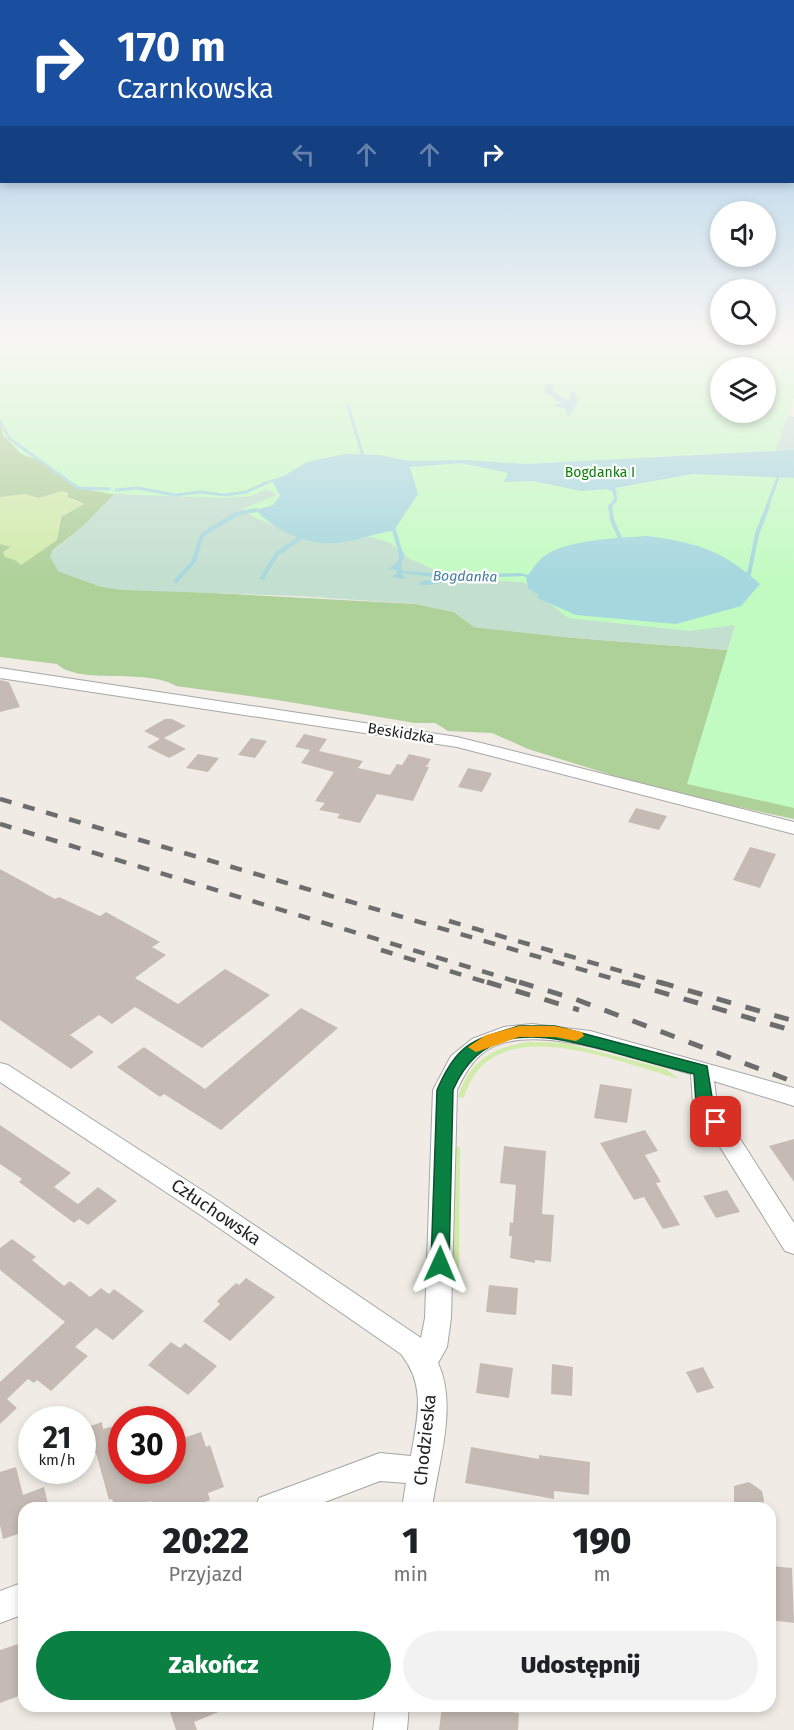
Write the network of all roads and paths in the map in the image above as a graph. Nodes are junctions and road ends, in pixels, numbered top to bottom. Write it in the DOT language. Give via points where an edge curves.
graph roads {
  1 [pos="0,673"];
  2 [pos="794,828"];
  3 [pos="702,1070"];
  4 [pos="0,1071"];
  5 [pos="794,1097"];
  6 [pos="794,1244"];
  7 [pos="424,1362"];
  8 [pos="422,1471"];
  9 [pos="286,1502"];
  10 [pos="418,1502"];
  11 [pos="18,1600"];
  12 [pos="0,1607"];
  13 [pos="392,1712"];
  14 [pos="390,1730"];
  1 -- 2 [label="street, Beskidzka" via="469,745"];
  3 -- 5 [label="street"];
  3 -- 6 [label="street" via="705,1104"];
  3 -- 7 [label="street" via="600,1042 537,1031 491,1039 462,1058 445,1090 438,1318 433,1347"];
  4 -- 7 [label="street, Człuchowska" via="370,1316 411,1346"];
  7 -- 8 [label="street, Chodzieska" via="431,1381 431,1406"];
  8 -- 9 [label="street" via="380,1467"];
  8 -- 10 [label="street, Chodzieska"];
  11 -- 12 [label="street"];
  13 -- 14 [label="street"];
}
